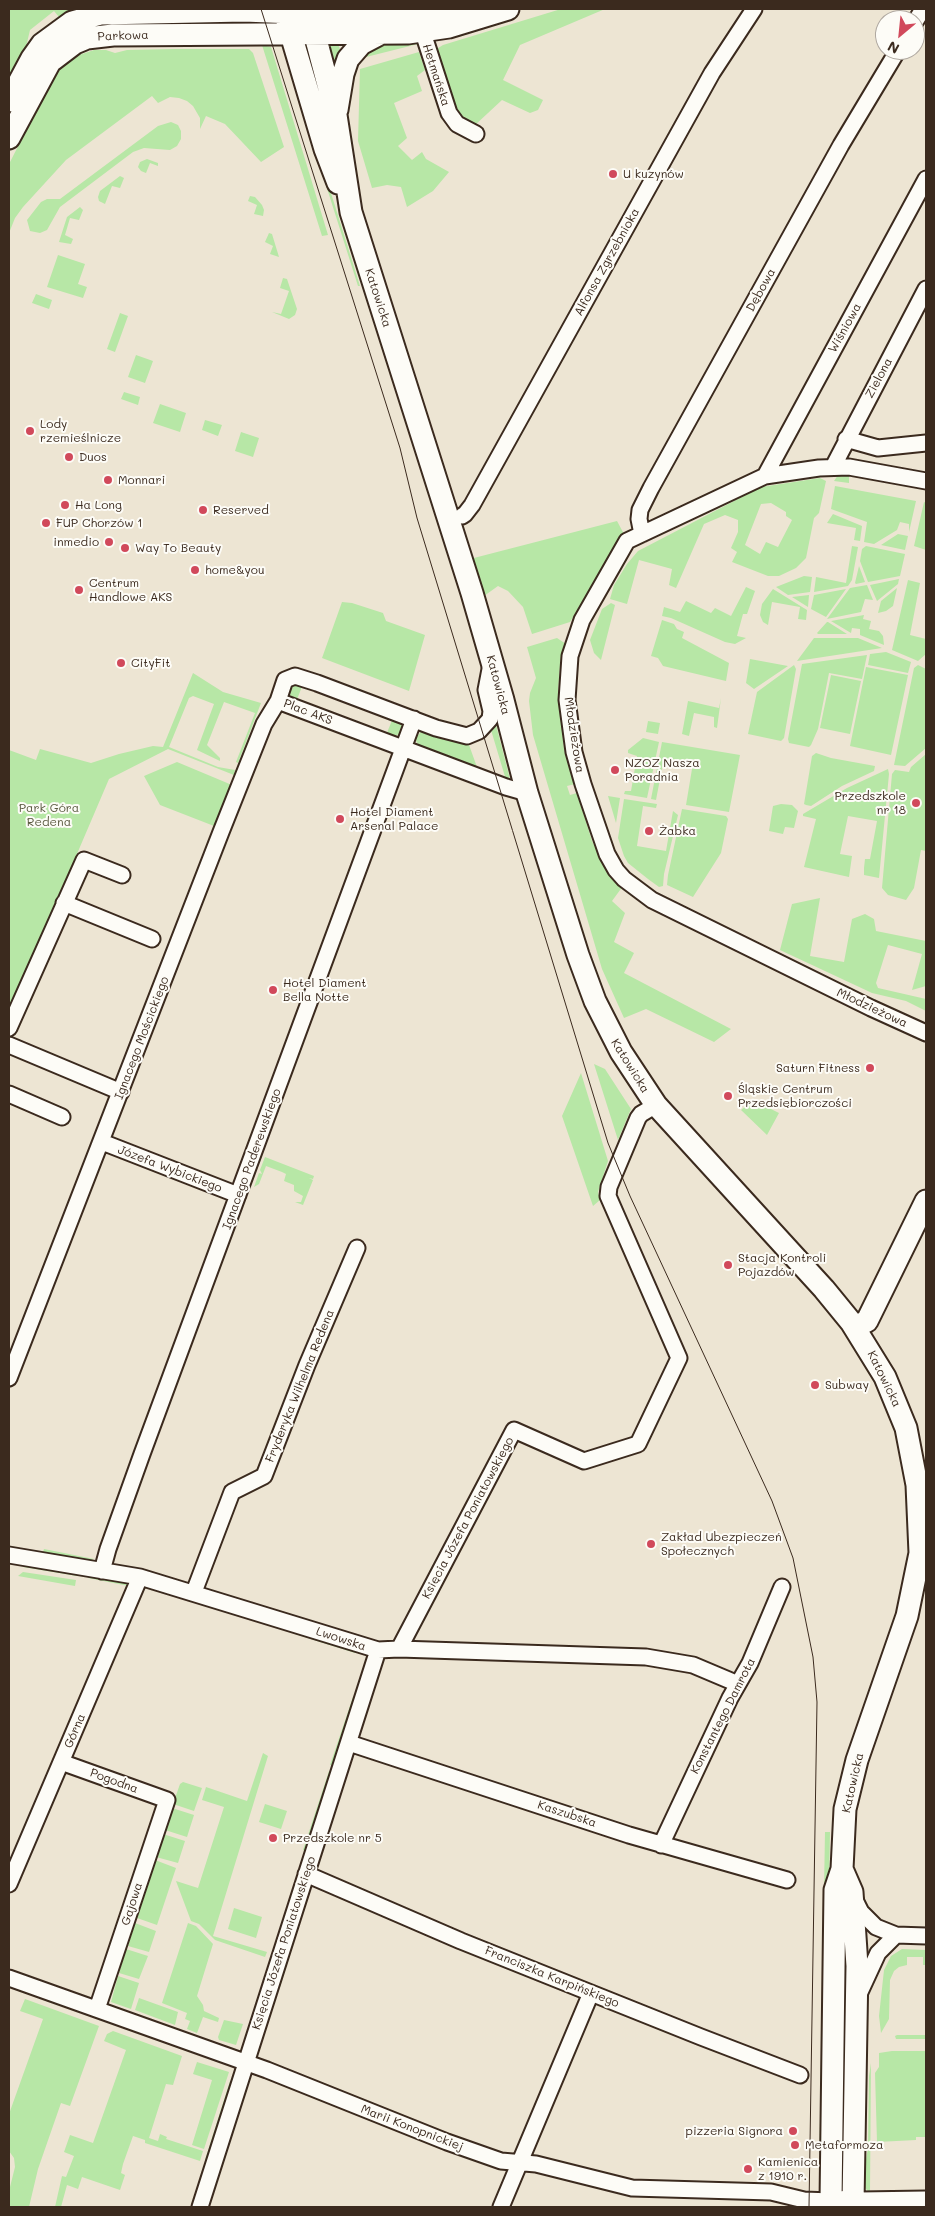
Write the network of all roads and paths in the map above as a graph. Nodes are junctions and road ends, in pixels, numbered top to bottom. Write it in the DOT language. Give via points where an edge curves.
graph roads {
  1 [pos="470,9"];
  2 [pos="508,9"];
  3 [pos="754,9"];
  4 [pos="232,10"];
  5 [pos="284,11"];
  6 [pos="309,11"];
  7 [pos="434,12"];
  8 [pos="423,32"];
  9 [pos="290,34"];
  10 [pos="380,34"];
  11 [pos="314,35"];
  12 [pos="892,60"];
  13 [pos="9,101"];
  14 [pos="336,116"];
  15 [pos="476,134"];
  16 [pos="9,138"];
  17 [pos="926,180"];
  18 [pos="348,201"];
  19 [pos="926,289"];
  20 [pos="846,439"];
  21 [pos="926,443"];
  22 [pos="833,467"];
  23 [pos="764,476"];
  24 [pos="926,481"];
  25 [pos="462,516"];
  26 [pos="642,534"];
  27 [pos="492,660"];
  28 [pos="278,700"];
  29 [pos="414,719"];
  30 [pos="404,748"];
  31 [pos="527,793"];
  32 [pos="122,875"];
  33 [pos="64,903"];
  34 [pos="152,939"];
  35 [pos="9,1028"];
  36 [pos="926,1033"];
  37 [pos="9,1045"];
  38 [pos="121,1092"];
  39 [pos="9,1094"];
  40 [pos="656,1105"];
  41 [pos="62,1118"];
  42 [pos="102,1142"];
  43 [pos="238,1195"];
  44 [pos="926,1201"];
  45 [pos="357,1248"];
  46 [pos="855,1327"];
  47 [pos="9,1378"];
  48 [pos="9,1558"];
  49 [pos="102,1571"];
  50 [pos="921,1576"];
  51 [pos="140,1577"];
  52 [pos="782,1587"];
  53 [pos="194,1592"];
  54 [pos="399,1649"];
  55 [pos="378,1650"];
  56 [pos="738,1684"];
  57 [pos="349,1743"];
  58 [pos="61,1762"];
  59 [pos="167,1800"];
  60 [pos="661,1845"];
  61 [pos="842,1869"];
  62 [pos="306,1874"];
  63 [pos="786,1880"];
  64 [pos="9,1884"];
  65 [pos="852,1892"];
  66 [pos="896,1936"];
  67 [pos="926,1936"];
  68 [pos="9,1978"];
  69 [pos="592,1993"];
  70 [pos="857,1999"];
  71 [pos="97,2009"];
  72 [pos="247,2063"];
  73 [pos="800,2075"];
  74 [pos="521,2162"];
  75 [pos="831,2201"];
  76 [pos="926,2202"];
  77 [pos="853,2203"];
  78 [pos="804,2204"];
  79 [pos="200,2207"];
  80 [pos="501,2207"];
  1 -- 7 [label="street, Parkowa"];
  2 -- 8 [label="street, Parkowa"];
  3 -- 25 [label="street, Alfonsa Zgrzebnioka" via="712,73 472,506"];
  4 -- 5 [label="street, Parkowa"];
  4 -- 13 [label="street, Parkowa" via="113,12 84,17 42,44"];
  5 -- 6 [label="street, Parkowa"];
  5 -- 9 [label="street, Katowicka"];
  6 -- 7 [label="street, Parkowa"];
  6 -- 11 [label="street, Katowicka"];
  7 -- 8 [label="street" via="426,21"];
  8 -- 10 [label="street, Parkowa"];
  8 -- 15 [label="street, Hetmańska" via="449,114 457,124"];
  9 -- 11 [label="street, Parkowa"];
  9 -- 16 [label="street, Parkowa" via="87,38 75,43 48,65"];
  9 -- 18 [label="street, Katowicka" via="324,149"];
  10 -- 11 [label="street, Parkowa"];
  10 -- 14 [label="street" via="361,44 348,60"];
  11 -- 14 [label="street, Katowicka"];
  12 -- 26 [label="street, Dębowa" via="841,145 651,488 640,510"];
  14 -- 18 [label="street, Katowicka"];
  17 -- 23 [label="street, Wiśniowa"];
  18 -- 27 [label="street, Katowicka"];
  19 -- 20 [label="street, Zielona"];
  20 -- 21 [label="street" via="878,448"];
  20 -- 22 [label="street, Zielona"];
  22 -- 23 [label="street, Młodzieżowa"];
  22 -- 24 [label="street, Młodzieżowa"];
  23 -- 26 [label="street, Młodzieżowa"];
  26 -- 36 [label="street, Młodzieżowa" via="627,541 621,550 582,620 570,656 567,700 574,752 611,862 624,879 652,900"];
  27 -- 29 [label="street, Plac AKS" via="486,690 491,715 482,730 460,736"];
  27 -- 31 [label="street, Katowicka"];
  28 -- 29 [label="street, Plac AKS" via="286,680 295,676"];
  28 -- 30 [label="street, Plac AKS"];
  28 -- 38 [label="street, Ignacego Mościckiego" via="264,724"];
  29 -- 30 [label="street"];
  30 -- 31 [label="street, Plac AKS"];
  30 -- 43 [label="street, Ignacego Paderewskiego"];
  31 -- 40 [label="street, Katowicka" via="595,1001 620,1052"];
  32 -- 33 [label="street" via="84,860"];
  33 -- 34 [label="street"];
  33 -- 35 [label="street"];
  37 -- 38 [label="street"];
  38 -- 42 [label="street, Ignacego Mościckiego"];
  39 -- 41 [label="street"];
  40 -- 46 [label="street, Katowicka"];
  40 -- 54 [label="street, Księcia Józefa Poniatowskiego" via="638,1118 611,1181 608,1196 679,1358 638,1444 584,1461 514,1430"];
  42 -- 43 [label="street, Józefa Wybickiego"];
  42 -- 47 [label="street, Ignacego Mościckiego"];
  43 -- 49 [label="street, Ignacego Paderewskiego"];
  44 -- 46 [label="street" via="867,1321"];
  45 -- 53 [label="street, Fryderyka Wilhelma Redena" via="306,1365 264,1476 232,1492"];
  46 -- 50 [label="street, Katowicka" via="885,1376 904,1420 919,1504"];
  48 -- 49 [label="street, Lwowska"];
  49 -- 51 [label="street, Lwowska"];
  50 -- 61 [label="street, Katowicka" via="850,1784 845,1809"];
  51 -- 53 [label="street, Lwowska"];
  51 -- 58 [label="street, Górna"];
  52 -- 56 [label="street, Konstantego Damrota"];
  53 -- 55 [label="street, Lwowska"];
  54 -- 55 [label="street, Lwowska"];
  54 -- 56 [label="street, Lwowska" via="646,1657 693,1665"];
  55 -- 57 [label="street, Księcia Józefa Poniatowskiego"];
  56 -- 60 [label="street, Konstantego Damrota"];
  57 -- 60 [label="street, Kaszubska"];
  57 -- 62 [label="street, Księcia Józefa Poniatowskiego"];
  58 -- 59 [label="street, Pogodna"];
  58 -- 64 [label="street, Górna"];
  59 -- 71 [label="street, Gajowa"];
  60 -- 63 [label="street, Kaszubska"];
  61 -- 65 [label="street, Katowicka"];
  61 -- 75 [label="street, Katowicka" via="835,1890"];
  62 -- 69 [label="street, Franciszka Karpińskiego"];
  62 -- 72 [label="street, Księcia Józefa Poniatowskiego"];
  65 -- 66 [label="street" via="870,1922"];
  65 -- 70 [label="street, Katowicka"];
  66 -- 67 [label="street"];
  66 -- 70 [label="street" via="878,1953"];
  68 -- 71 [label="street, Marii Konopnickiej"];
  69 -- 73 [label="street, Franciszka Karpińskiego"];
  69 -- 74 [label="street"];
  70 -- 77 [label="street, Katowicka"];
  71 -- 72 [label="street, Marii Konopnickiej"];
  72 -- 74 [label="street, Marii Konopnickiej" via="500,2162"];
  72 -- 79 [label="street, Księcia Józefa Poniatowskiego"];
  74 -- 78 [label="street, Marii Konopnickiej" via="632,2188 771,2192"];
  74 -- 80 [label="street"];
  75 -- 77 [label="street"];
  75 -- 78 [label="street, Marii Konopnickiej"];
  76 -- 77 [label="street"];
}
